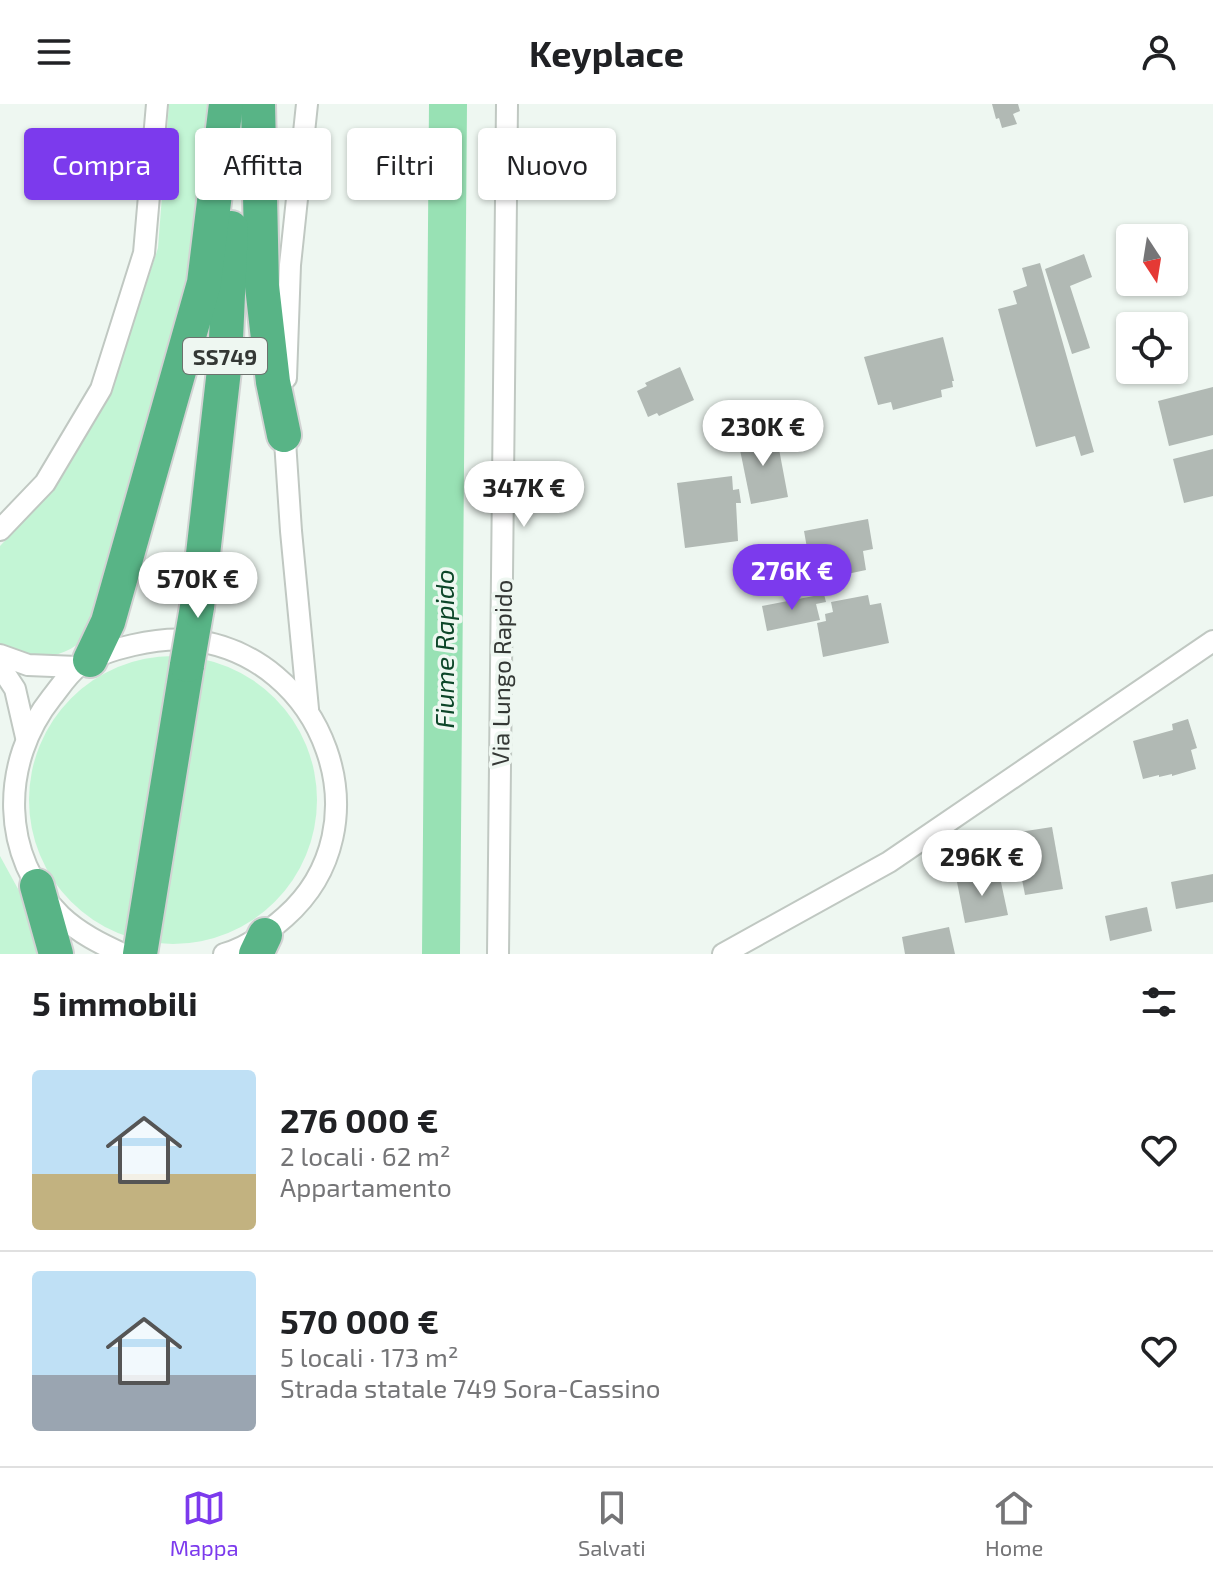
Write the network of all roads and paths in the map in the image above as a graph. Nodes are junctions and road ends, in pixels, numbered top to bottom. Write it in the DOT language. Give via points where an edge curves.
graph roads {
  1 [pos="157,104"];
  2 [pos="226,104"];
  3 [pos="237,104"];
  4 [pos="258,104"];
  5 [pos="307,104"];
  6 [pos="507,104"];
  7 [pos="284,435"];
  8 [pos="0,530"];
  9 [pos="1213,641"];
  10 [pos="0,655"];
  11 [pos="84,663"];
  12 [pos="0,666"];
  13 [pos="308,709"];
  14 [pos="26,737"];
  15 [pos="7,780"];
  16 [pos="0,841"];
  17 [pos="30,871"];
  18 [pos="261,944"];
  19 [pos="56,954"];
  20 [pos="123,954"];
  21 [pos="140,954"];
  22 [pos="224,954"];
  23 [pos="498,954"];
  24 [pos="723,954"];
  1 -- 8 [label="street" via="144,253 101,389 45,483"];
  2 -- 11 [label="highway" via="204,283 108,622"];
  3 -- 21 [label="highway, SS749, bridge" via="225,361 197,607"];
  4 -- 7 [label="highway" via="262,286"];
  5 -- 7 [label="street" via="290,265"];
  6 -- 23 [label="street, Via Lungo Rapido"];
  7 -- 13 [label="street"];
  9 -- 24 [label="street" via="889,862"];
  10 -- 11 [label="street" via="28,665"];
  11 -- 13 [label="street" via="143,643 190,640 235,651 275,675"];
  11 -- 14 [label="street" via="40,711"];
  12 -- 14 [label="street" via="15,689"];
  13 -- 18 [label="street" via="327,746 336,788 334,831 321,871"];
  14 -- 15 [label="street"];
  15 -- 17 [label="street"];
  16 -- 17 [label="street"];
  17 -- 19 [label="highway"];
  17 -- 20 [label="street" via="60,915 89,938"];
  18 -- 22 [label="street"];
}
